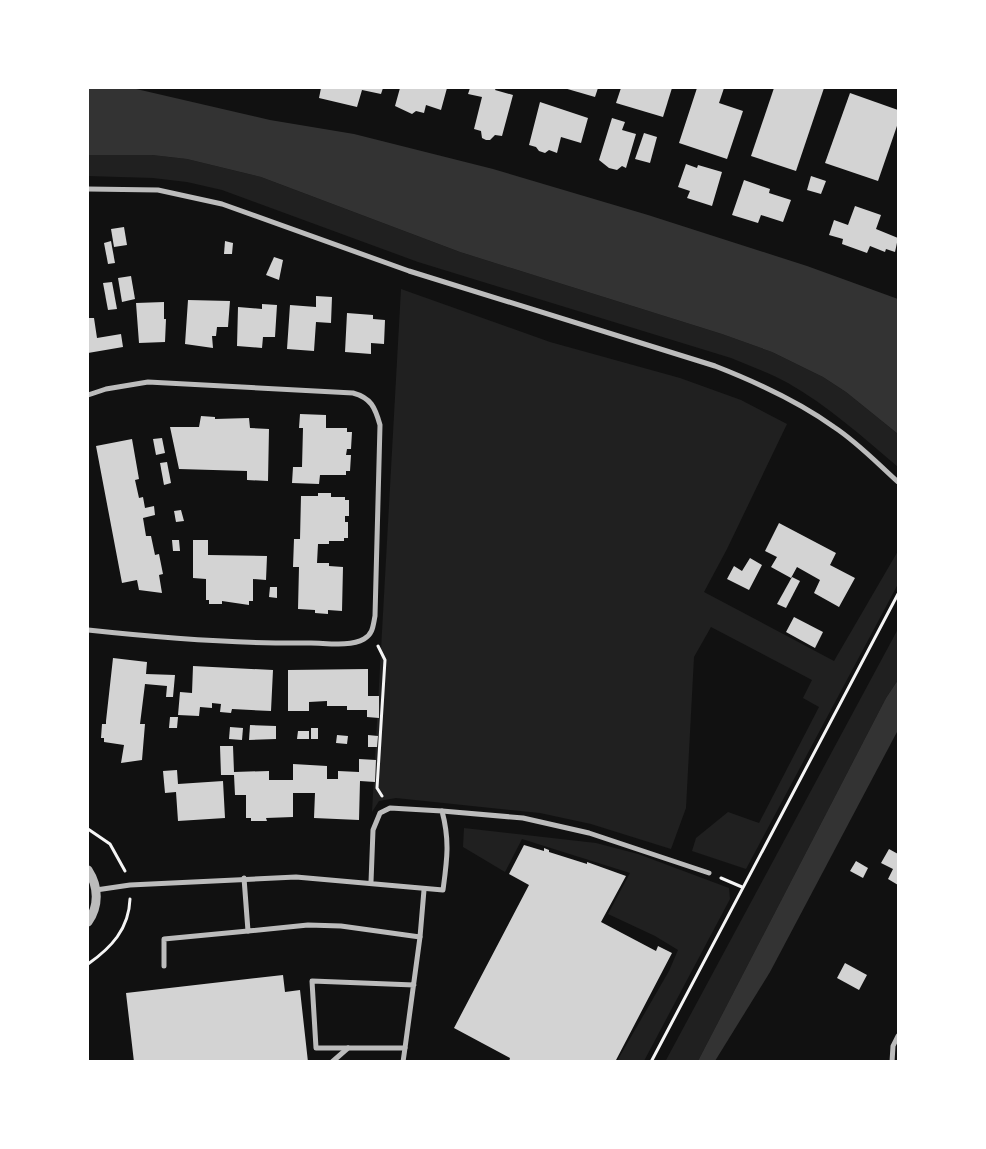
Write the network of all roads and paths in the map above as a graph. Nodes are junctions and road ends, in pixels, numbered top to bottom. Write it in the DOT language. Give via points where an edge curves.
graph roads {
  1 [pos="88,189"];
  2 [pos="88,395"];
  3 [pos="898,482"];
  4 [pos="898,594"];
  5 [pos="88,630"];
  6 [pos="372,631"];
  7 [pos="390,808"];
  8 [pos="442,811"];
  9 [pos="88,870"];
  10 [pos="709,872"];
  11 [pos="244,878"];
  12 [pos="371,882"];
  13 [pos="742,887"];
  14 [pos="96,890"];
  15 [pos="424,890"];
  16 [pos="88,922"];
  17 [pos="248,931"];
  18 [pos="420,937"];
  19 [pos="164,966"];
  20 [pos="414,985"];
  21 [pos="898,1036"];
  22 [pos="348,1048"];
  23 [pos="405,1048"];
  24 [pos="332,1062"];
  25 [pos="403,1062"];
  26 [pos="651,1062"];
  27 [pos="892,1062"];
  1 -- 3 [label="street" via="158,190 222,204 409,270 715,366 751,380 818,416"];
  2 -- 6 [label="street" via="148,382 353,392 367,397 376,408 380,425"];
  4 -- 13 [label="path"];
  5 -- 6 [label="street" via="184,640 280,644 347,643 363,640"];
  6 -- 7 [label="path" via="384,660 377,788"];
  7 -- 8 [label="street"];
  7 -- 12 [label="street" via="380,813 375,821"];
  8 -- 10 [label="street" via="523,818 589,833"];
  8 -- 15 [label="street" via="449,851 443,890"];
  9 -- 14 [label="street"];
  10 -- 13 [label="path"];
  11 -- 12 [label="street" via="296,877"];
  11 -- 14 [label="street"];
  11 -- 17 [label="street"];
  12 -- 15 [label="street"];
  13 -- 26 [label="path"];
  14 -- 16 [label="street" via="96,904"];
  15 -- 18 [label="street"];
  17 -- 18 [label="street" via="308,925 341,926"];
  17 -- 19 [label="street" via="164,939"];
  18 -- 20 [label="street"];
  20 -- 22 [label="street" via="312,980 316,1048"];
  20 -- 23 [label="street"];
  21 -- 27 [label="street"];
  22 -- 23 [label="street"];
  22 -- 24 [label="street"];
  23 -- 25 [label="street"];
}
